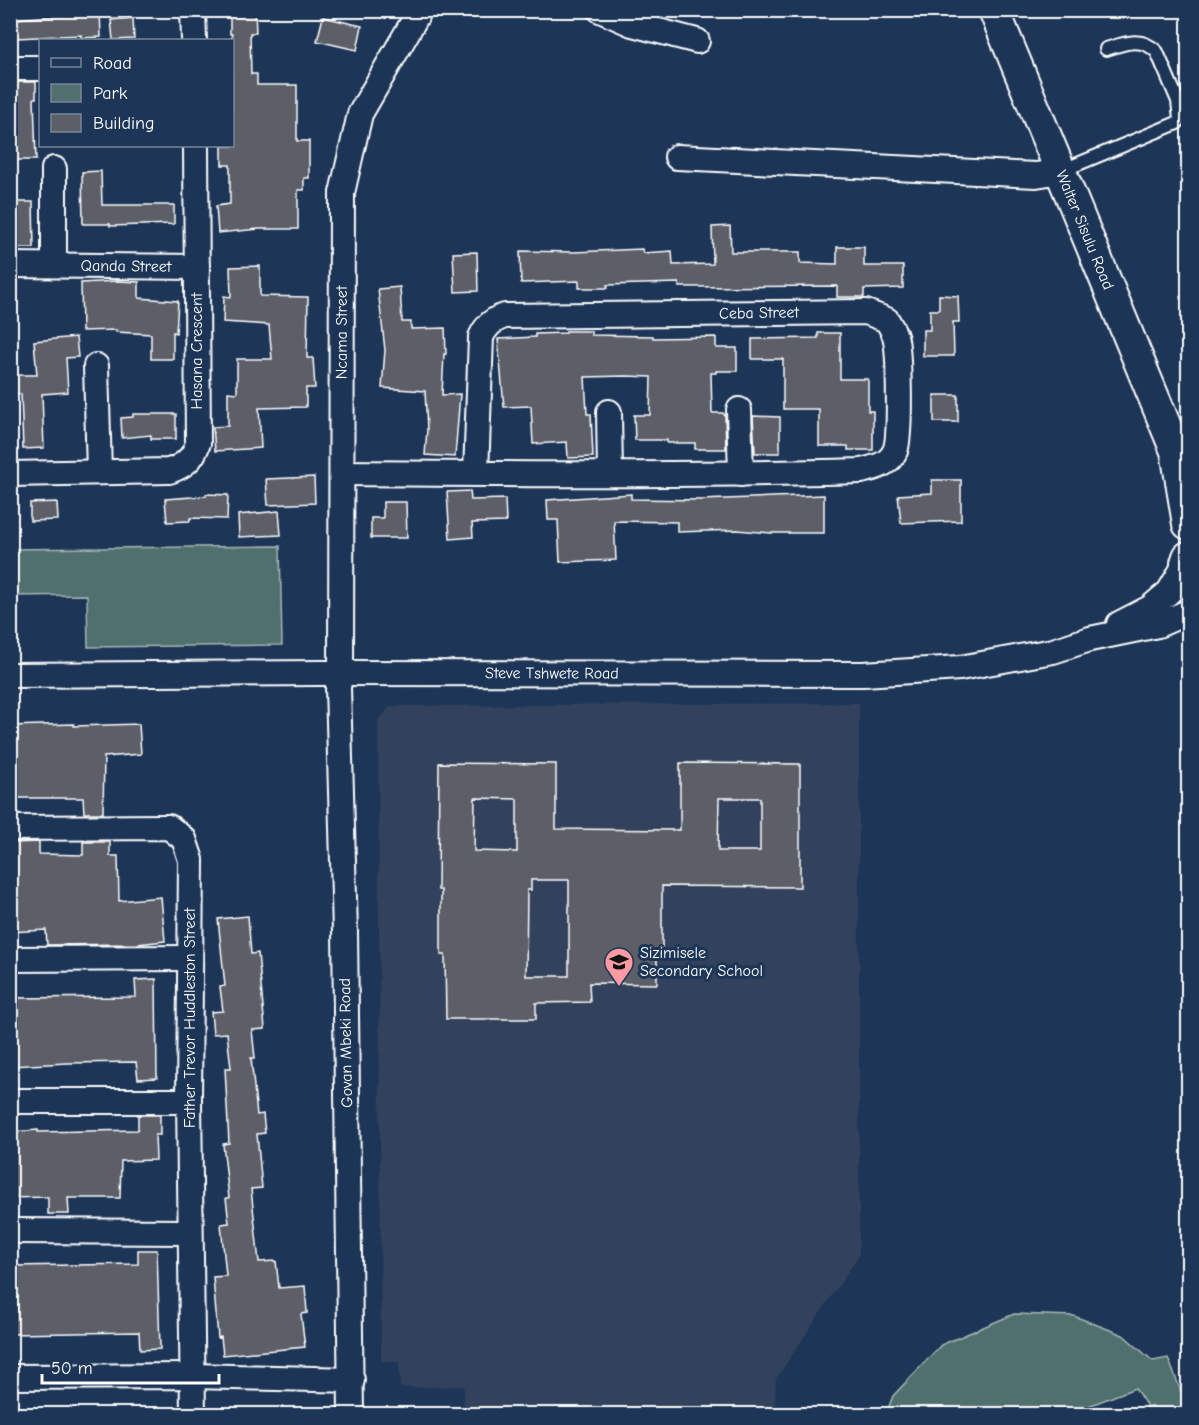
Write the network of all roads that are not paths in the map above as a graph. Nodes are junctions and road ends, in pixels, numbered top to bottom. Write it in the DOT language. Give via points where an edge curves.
graph roads {
  1 [pos="193,10"];
  2 [pos="600,10"];
  3 [pos="994,10"];
  4 [pos="418,11"];
  5 [pos="194,39"];
  6 [pos="697,41"];
  7 [pos="1107,49"];
  8 [pos="10,68"];
  9 [pos="39,69"];
  10 [pos="196,147"];
  11 [pos="677,158"];
  12 [pos="54,169"];
  13 [pos="1061,171"];
  14 [pos="54,264"];
  15 [pos="10,265"];
  16 [pos="197,267"];
  17 [pos="96,366"];
  18 [pos="739,411"];
  19 [pos="609,412"];
  20 [pos="1182,459"];
  21 [pos="99,472"];
  22 [pos="342,473"];
  23 [pos="10,474"];
  24 [pos="476,474"];
  25 [pos="610,474"];
  26 [pos="741,474"];
  27 [pos="1188,524"];
  28 [pos="1188,567"];
  29 [pos="1188,612"];
  30 [pos="1090,639"];
  31 [pos="341,673"];
  32 [pos="10,675"];
  33 [pos="10,828"];
  34 [pos="189,958"];
  35 [pos="10,959"];
  36 [pos="10,1101"];
  37 [pos="189,1101"];
  38 [pos="10,1231"];
  39 [pos="190,1232"];
  40 [pos="194,1376"];
  41 [pos="10,1377"];
  42 [pos="352,1380"];
  43 [pos="194,1414"];
  44 [pos="351,1414"];
  1 -- 5 [label="street"];
  2 -- 6 [label="street" via="632,24"];
  3 -- 13 [label="street, Walter Sisulu Road"];
  4 -- 22 [label="street, Ncama Street" via="360,114 342,193"];
  7 -- 13 [label="lane" via="1128,42 1149,44 1178,101 1180,119"];
  8 -- 9 [label="street"];
  10 -- 16 [label="street, Hasana Crescent"];
  11 -- 13 [label="street" via="1036,175"];
  12 -- 14 [label="street"];
  13 -- 20 [label="street, Walter Sisulu Road"];
  14 -- 15 [label="street, Qanda Street"];
  14 -- 16 [label="street, Qanda Street"];
  16 -- 21 [label="street, Hasana Crescent" via="198,443 194,453 187,462 168,471"];
  17 -- 21 [label="street"];
  18 -- 26 [label="street"];
  19 -- 25 [label="street"];
  20 -- 27 [label="street, Walter Sisulu Road"];
  21 -- 23 [label="street, Hasana Crescent"];
  22 -- 24 [label="street, Ceba Street"];
  22 -- 31 [label="street, Ncama Street"];
  24 -- 25 [label="street, Ceba Street"];
  24 -- 26 [label="street, Ceba Street" via="481,337 497,318 866,312 886,320 896,339 899,436 895,452 883,465 861,471"];
  25 -- 26 [label="street, Ceba Street"];
  28 -- 30 [label="street, Steve Tshwete Road" via="1169,592 1150,608"];
  29 -- 30 [label="street, Steve Tshwete Road" via="1158,625"];
  30 -- 31 [label="street, Steve Tshwete Road" via="1053,651 960,668 862,674"];
  31 -- 32 [label="street, Steve Tshwete Road"];
  31 -- 42 [label="street, Govan Mbeki Road" via="338,687"];
  33 -- 34 [label="street, Father Trevor Huddleston Street" via="159,826 178,833 191,860"];
  34 -- 35 [label="street"];
  34 -- 37 [label="street, Father Trevor Huddleston Street"];
  36 -- 37 [label="street"];
  37 -- 39 [label="street, Father Trevor Huddleston Street"];
  38 -- 39 [label="street"];
  39 -- 40 [label="street, Father Trevor Huddleston Street"];
  40 -- 41 [label="street"];
  40 -- 42 [label="street"];
  40 -- 43 [label="street, Father Trevor Huddleston Street"];
  42 -- 44 [label="street, Govan Mbeki Road"];
}
